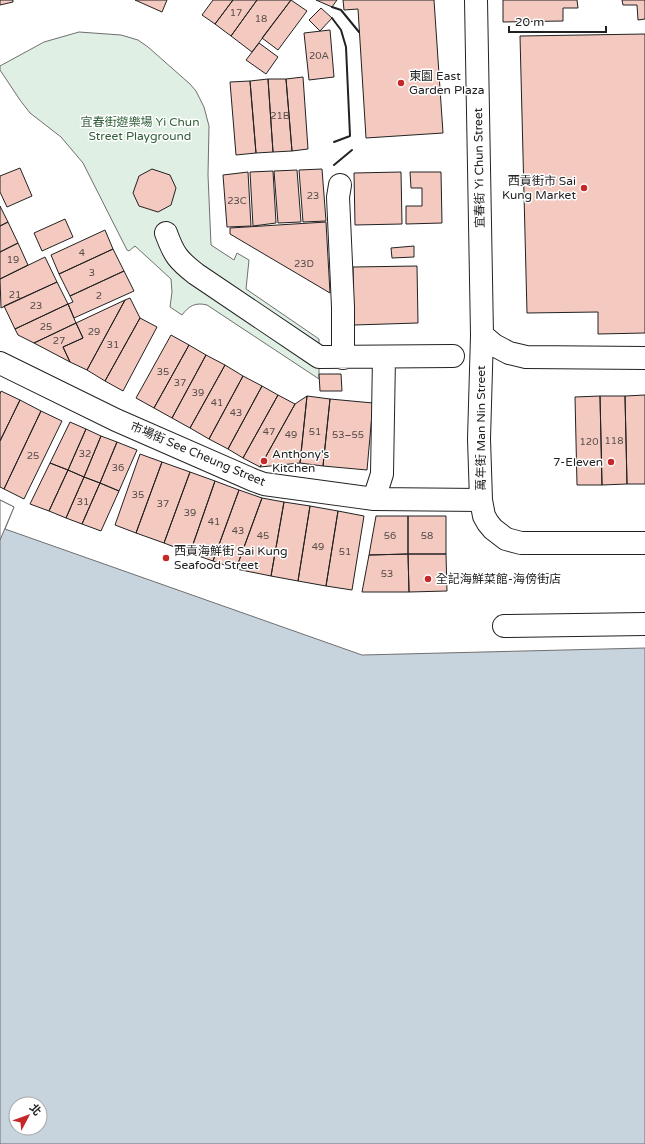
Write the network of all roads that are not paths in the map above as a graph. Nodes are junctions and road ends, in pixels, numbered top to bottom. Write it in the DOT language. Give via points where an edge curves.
graph roads {
  1 [pos="476,0"];
  2 [pos="340,185"];
  3 [pos="166,233"];
  4 [pos="482,335"];
  5 [pos="453,356"];
  6 [pos="384,357"];
  7 [pos="343,358"];
  8 [pos="645,358"];
  9 [pos="0,363"];
  10 [pos="374,500"];
  11 [pos="481,500"];
  12 [pos="645,542"];
  13 [pos="645,624"];
  14 [pos="504,626"];
  1 -- 4 [label="street, 宜春街 Yi Chun Street"];
  2 -- 7 [label="street" via="338,197"];
  3 -- 7 [label="street" via="180,262 196,274 319,357"];
  4 -- 8 [label="street" via="509,353 526,357"];
  4 -- 11 [label="street, 萬年街 Man Nin Street" via="479,439"];
  5 -- 6 [label="street"];
  6 -- 7 [label="street"];
  6 -- 10 [label="street" via="382,474"];
  9 -- 10 [label="street, 市場街 See Cheung Street" via="116,420 253,480 274,486"];
  10 -- 11 [label="street, 市場街 See Cheung Street"];
  11 -- 12 [label="street, 萬年街 Man Nin Street" via="488,523 499,534 513,542"];
  13 -- 14 [label="street"];
}
